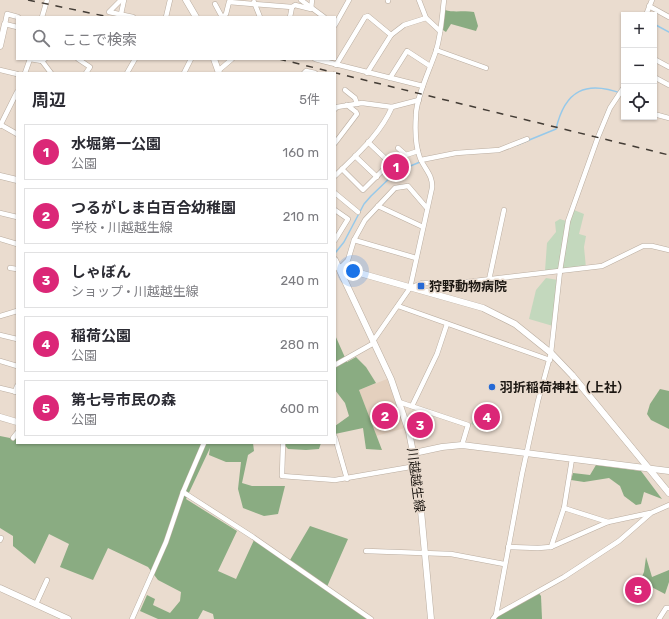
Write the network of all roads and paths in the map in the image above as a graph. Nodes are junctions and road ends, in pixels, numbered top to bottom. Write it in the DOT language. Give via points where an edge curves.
graph roads {
  1 [pos="46,0"];
  2 [pos="121,0"];
  3 [pos="124,0"];
  4 [pos="170,0"];
  5 [pos="186,0"];
  6 [pos="301,0"];
  7 [pos="312,0"];
  8 [pos="349,0"];
  9 [pos="419,0"];
  10 [pos="444,0"];
  11 [pos="652,0"];
  12 [pos="253,1"];
  13 [pos="215,4"];
  14 [pos="649,6"];
  15 [pos="292,7"];
  16 [pos="311,9"];
  17 [pos="647,12"];
  18 [pos="121,14"];
  19 [pos="16,16"];
  20 [pos="42,16"];
  21 [pos="129,16"];
  22 [pos="166,16"];
  23 [pos="195,16"];
  24 [pos="221,16"];
  25 [pos="223,16"];
  26 [pos="260,16"];
  27 [pos="290,16"];
  28 [pos="322,16"];
  29 [pos="426,18"];
  30 [pos="669,18"];
  31 [pos="336,23"];
  32 [pos="5,24"];
  33 [pos="16,27"];
  34 [pos="440,31"];
  35 [pos="392,35"];
  36 [pos="0,46"];
  37 [pos="436,50"];
  38 [pos="30,60"];
  39 [pos="43,60"];
  40 [pos="80,60"];
  41 [pos="134,60"];
  42 [pos="190,60"];
  43 [pos="214,60"];
  44 [pos="231,60"];
  45 [pos="318,60"];
  46 [pos="657,61"];
  47 [pos="336,65"];
  48 [pos="430,66"];
  49 [pos="669,67"];
  50 [pos="486,68"];
  51 [pos="0,70"];
  52 [pos="25,72"];
  53 [pos="50,72"];
  54 [pos="87,72"];
  55 [pos="128,72"];
  56 [pos="184,72"];
  57 [pos="219,72"];
  58 [pos="367,73"];
  59 [pos="16,74"];
  60 [pos="390,78"];
  61 [pos="657,79"];
  62 [pos="669,85"];
  63 [pos="423,86"];
  64 [pos="345,90"];
  65 [pos="16,94"];
  66 [pos="621,95"];
  67 [pos="419,100"];
  68 [pos="357,104"];
  69 [pos="347,105"];
  70 [pos="336,108"];
  71 [pos="392,108"];
  72 [pos="657,115"];
  73 [pos="669,118"];
  74 [pos="0,125"];
  75 [pos="16,133"];
  76 [pos="527,139"];
  77 [pos="336,142"];
  78 [pos="368,142"];
  79 [pos="398,148"];
  80 [pos="418,151"];
  81 [pos="355,156"];
  82 [pos="421,160"];
  83 [pos="342,169"];
  84 [pos="336,175"];
  85 [pos="0,176"];
  86 [pos="377,177"];
  87 [pos="16,180"];
  88 [pos="336,195"];
  89 [pos="378,206"];
  90 [pos="426,207"];
  91 [pos="504,210"];
  92 [pos="0,212"];
  93 [pos="358,212"];
  94 [pos="336,213"];
  95 [pos="16,217"];
  96 [pos="423,227"];
  97 [pos="336,238"];
  98 [pos="0,239"];
  99 [pos="354,240"];
  100 [pos="16,244"];
  101 [pos="669,250"];
  102 [pos="416,258"];
  103 [pos="338,267"];
  104 [pos="10,268"];
  105 [pos="16,269"];
  106 [pos="560,270"];
  107 [pos="489,280"];
  108 [pos="410,288"];
  109 [pos="398,306"];
  110 [pos="16,311"];
  111 [pos="0,316"];
  112 [pos="447,324"];
  113 [pos="0,335"];
  114 [pos="16,339"];
  115 [pos="374,342"];
  116 [pos="551,357"];
  117 [pos="0,361"];
  118 [pos="336,364"];
  119 [pos="16,366"];
  120 [pos="0,388"];
  121 [pos="16,392"];
  122 [pos="399,402"];
  123 [pos="412,406"];
  124 [pos="0,418"];
  125 [pos="16,422"];
  126 [pos="16,434"];
  127 [pos="13,438"];
  128 [pos="336,440"];
  129 [pos="204,444"];
  130 [pos="284,444"];
  131 [pos="462,445"];
  132 [pos="414,453"];
  133 [pos="527,453"];
  134 [pos="572,459"];
  135 [pos="416,466"];
  136 [pos="650,469"];
  137 [pos="669,471"];
  138 [pos="347,479"];
  139 [pos="183,492"];
  140 [pos="669,493"];
  141 [pos="669,505"];
  142 [pos="564,508"];
  143 [pos="651,513"];
  144 [pos="608,522"];
  145 [pos="508,547"];
  146 [pos="551,547"];
  147 [pos="366,551"];
  148 [pos="424,553"];
  149 [pos="504,564"];
  150 [pos="46,580"];
  151 [pos="0,588"];
  152 [pos="36,604"];
  153 [pos="669,608"];
  154 [pos="495,617"];
  155 [pos="67,619"];
  156 [pos="132,619"];
  157 [pos="372,619"];
  158 [pos="431,619"];
  159 [pos="659,619"];
  1 -- 20 [label="street"];
  2 -- 18 [label="street" via="109,12"];
  3 -- 18 [label="street"];
  4 -- 22 [label="street"];
  5 -- 23 [label="street"];
  6 -- 16 [label="street"];
  7 -- 16 [label="street"];
  8 -- 31 [label="street"];
  9 -- 29 [label="street"];
  10 -- 34 [label="street"];
  11 -- 14 [label="street"];
  12 -- 15 [label="street"];
  12 -- 25 [label="street" via="229,2"];
  12 -- 26 [label="street"];
  13 -- 24 [label="street"];
  14 -- 17 [label="street"];
  14 -- 30 [label="street"];
  15 -- 16 [label="street" via="295,5"];
  15 -- 27 [label="street"];
  16 -- 28 [label="street"];
  18 -- 21 [label="street"];
  19 -- 32 [label="street" via="7,14"];
  29 -- 34 [label="street"];
  29 -- 35 [label="street" via="404,25"];
  32 -- 33 [label="street"];
  32 -- 36 [label="street"];
  34 -- 37 [label="street"];
  35 -- 47 [label="street" via="368,16 365,17"];
  35 -- 58 [label="street"];
  37 -- 48 [label="street"];
  37 -- 50 [label="street"];
  38 -- 52 [label="street"];
  39 -- 53 [label="street"];
  40 -- 54 [label="street" via="90,67"];
  41 -- 55 [label="street"];
  42 -- 56 [label="street"];
  43 -- 57 [label="street"];
  44 -- 57 [label="street"];
  45 -- 47 [label="street"];
  46 -- 49 [label="street"];
  47 -- 58 [label="street"];
  48 -- 60 [label="street" via="407,51"];
  48 -- 63 [label="street"];
  51 -- 59 [label="street"];
  58 -- 60 [label="street"];
  60 -- 63 [label="street"];
  61 -- 62 [label="street"];
  63 -- 67 [label="street"];
  64 -- 68 [label="street" via="355,98"];
  65 -- 74 [label="street"];
  66 -- 106 [label="street" via="610,108 568,221"];
  67 -- 71 [label="street"];
  67 -- 80 [label="street" via="416,114"];
  68 -- 69 [label="street"];
  68 -- 71 [label="street"];
  69 -- 70 [label="street"];
  69 -- 77 [label="street" via="357,114"];
  71 -- 78 [label="street" via="386,120"];
  72 -- 73 [label="street"];
  74 -- 75 [label="street"];
  76 -- 82 [label="street" via="499,150 456,153"];
  78 -- 81 [label="street"];
  78 -- 86 [label="street" via="390,164"];
  79 -- 80 [label="street" via="406,155"];
  80 -- 82 [label="street"];
  81 -- 83 [label="street"];
  81 -- 86 [label="street"];
  82 -- 90 [label="street" via="432,180"];
  83 -- 84 [label="street"];
  83 -- 86 [label="street" via="363,190"];
  85 -- 87 [label="street"];
  88 -- 93 [label="street"];
  89 -- 90 [label="street" via="395,188 408,186"];
  89 -- 96 [label="street"];
  89 -- 99 [label="street" via="365,220"];
  90 -- 96 [label="street"];
  91 -- 107 [label="street"];
  92 -- 95 [label="street"];
  94 -- 97 [label="street" via="348,219"];
  96 -- 102 [label="street"];
  98 -- 100 [label="street"];
  99 -- 102 [label="street"];
  99 -- 103 [label="street" via="348,260"];
  101 -- 106 [label="street" via="643,246 602,266"];
  102 -- 108 [label="street"];
  103 -- 108 [label="street"];
  103 -- 115 [label="street, 川越越生線"];
  104 -- 105 [label="street"];
  106 -- 107 [label="street"];
  106 -- 116 [label="street"];
  107 -- 108 [label="street" via="422,283"];
  108 -- 109 [label="street"];
  108 -- 116 [label="street" via="483,308 515,324"];
  109 -- 112 [label="street"];
  109 -- 115 [label="street"];
  110 -- 111 [label="street"];
  112 -- 116 [label="street"];
  112 -- 123 [label="street" via="437,354"];
  113 -- 114 [label="street"];
  115 -- 118 [label="street"];
  115 -- 122 [label="street, 川越越生線"];
  116 -- 133 [label="street"];
  116 -- 136 [label="street" via="572,375"];
  117 -- 119 [label="street"];
  120 -- 121 [label="street"];
  122 -- 123 [label="street"];
  122 -- 132 [label="street, 川越越生線"];
  123 -- 131 [label="street" via="468,425"];
  124 -- 125 [label="street"];
  126 -- 127 [label="street"];
  128 -- 138 [label="street"];
  129 -- 139 [label="street"];
  130 -- 138 [label="street" via="282,476"];
  131 -- 132 [label="street"];
  131 -- 133 [label="street"];
  132 -- 135 [label="street, 川越越生線"];
  133 -- 134 [label="street"];
  133 -- 145 [label="street"];
  134 -- 136 [label="street"];
  134 -- 142 [label="street"];
  135 -- 138 [label="street"];
  135 -- 148 [label="street, 川越越生線"];
  136 -- 137 [label="street"];
  136 -- 140 [label="street"];
  139 -- 156 [label="street" via="166,542"];
  139 -- 157 [label="street"];
  141 -- 143 [label="street"];
  142 -- 144 [label="street"];
  142 -- 146 [label="street"];
  143 -- 144 [label="street"];
  143 -- 154 [label="street" via="619,541"];
  144 -- 146 [label="street"];
  145 -- 146 [label="street"];
  145 -- 149 [label="street"];
  147 -- 148 [label="street"];
  148 -- 149 [label="street" via="451,554"];
  148 -- 158 [label="street, 川越越生線"];
  149 -- 154 [label="street"];
  150 -- 152 [label="street"];
  151 -- 152 [label="street"];
  152 -- 155 [label="street"];
  153 -- 159 [label="street" via="666,608"];
}
